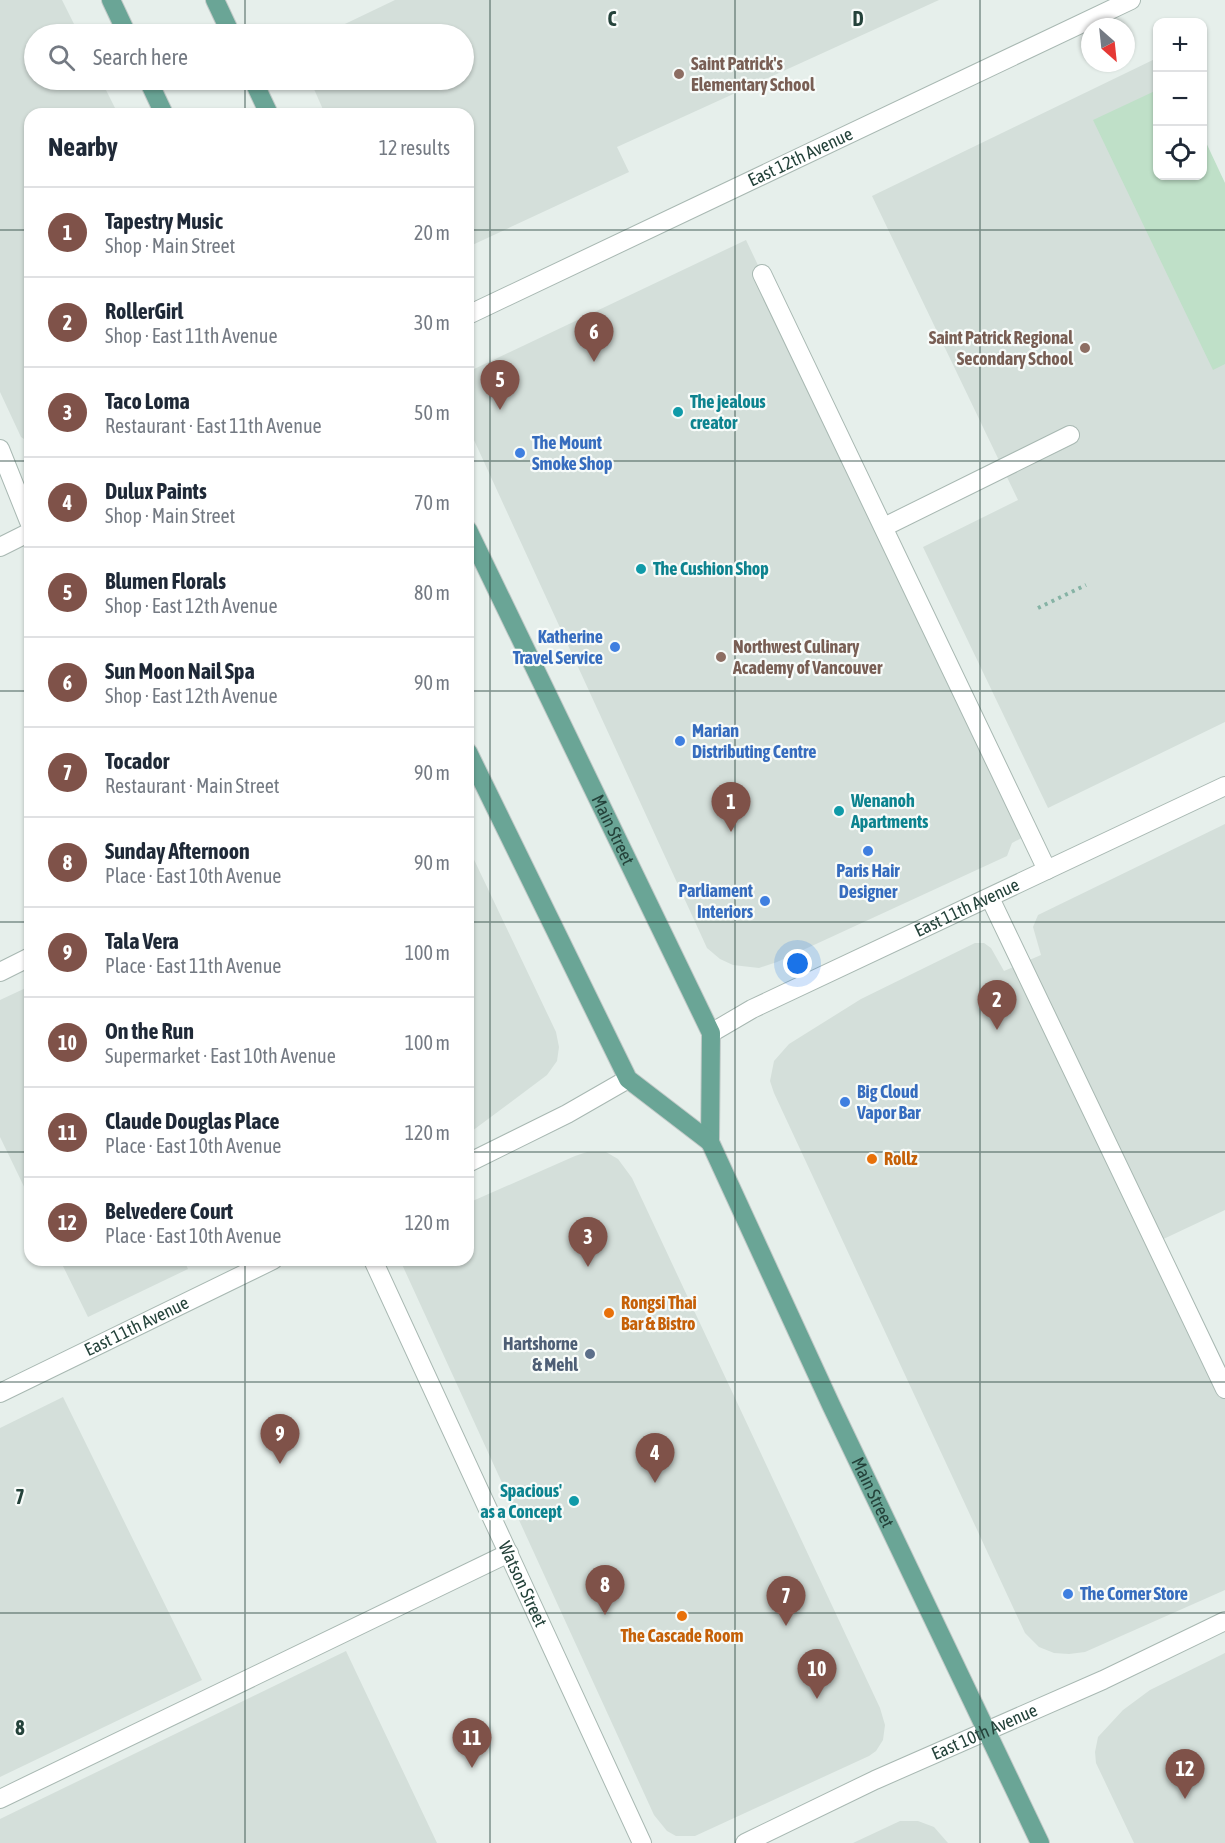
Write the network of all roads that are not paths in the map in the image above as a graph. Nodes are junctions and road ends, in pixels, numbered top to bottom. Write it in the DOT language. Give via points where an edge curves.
graph roads {
  1 [pos="111,0"];
  2 [pos="215,0"];
  3 [pos="1131,0"];
  4 [pos="122,24"];
  5 [pos="226,24"];
  6 [pos="153,90"];
  7 [pos="258,90"];
  8 [pos="161,108"];
  9 [pos="266,108"];
  10 [pos="762,274"];
  11 [pos="474,312"];
  12 [pos="1070,435"];
  13 [pos="0,449"];
  14 [pos="24,509"];
  15 [pos="884,527"];
  16 [pos="24,535"];
  17 [pos="474,542"];
  18 [pos="0,547"];
  19 [pos="474,764"];
  20 [pos="1225,786"];
  21 [pos="1047,870"];
  22 [pos="990,898"];
  23 [pos="24,960"];
  24 [pos="0,972"];
  25 [pos="711,1033"];
  26 [pos="628,1079"];
  27 [pos="710,1142"];
  28 [pos="474,1160"];
  29 [pos="261,1266"];
  30 [pos="376,1266"];
  31 [pos="1225,1389"];
  32 [pos="0,1393"];
  33 [pos="509,1553"];
  34 [pos="1225,1620"];
  35 [pos="986,1731"];
  36 [pos="0,1798"];
  37 [pos="642,1843"];
  38 [pos="745,1843"];
  39 [pos="1040,1843"];
  1 -- 4 [label="main road"];
  2 -- 5 [label="main road"];
  3 -- 11 [label="street, East 12th Avenue"];
  6 -- 8 [label="main road"];
  7 -- 9 [label="main road"];
  10 -- 15 [label="street"];
  12 -- 15 [label="street"];
  13 -- 14 [label="street"];
  15 -- 21 [label="street"];
  16 -- 18 [label="street"];
  17 -- 25 [label="main road, Main Street"];
  19 -- 26 [label="main road, Main Street"];
  20 -- 21 [label="street, East 11th Avenue"];
  21 -- 22 [label="street, East 11th Avenue"];
  22 -- 25 [label="street, East 11th Avenue" via="752,1009"];
  22 -- 31 [label="street"];
  23 -- 24 [label="street"];
  25 -- 27 [label="main road, Main Street"];
  26 -- 27 [label="main road, Main Street"];
  26 -- 28 [label="street"];
  27 -- 35 [label="main road, Main Street"];
  29 -- 32 [label="street, East 11th Avenue"];
  30 -- 33 [label="street, Watson Street"];
  33 -- 36 [label="street"];
  33 -- 37 [label="street, Watson Street"];
  34 -- 35 [label="street, East 10th Avenue"];
  35 -- 38 [label="street, East 10th Avenue"];
  35 -- 39 [label="main road, Main Street"];
}
